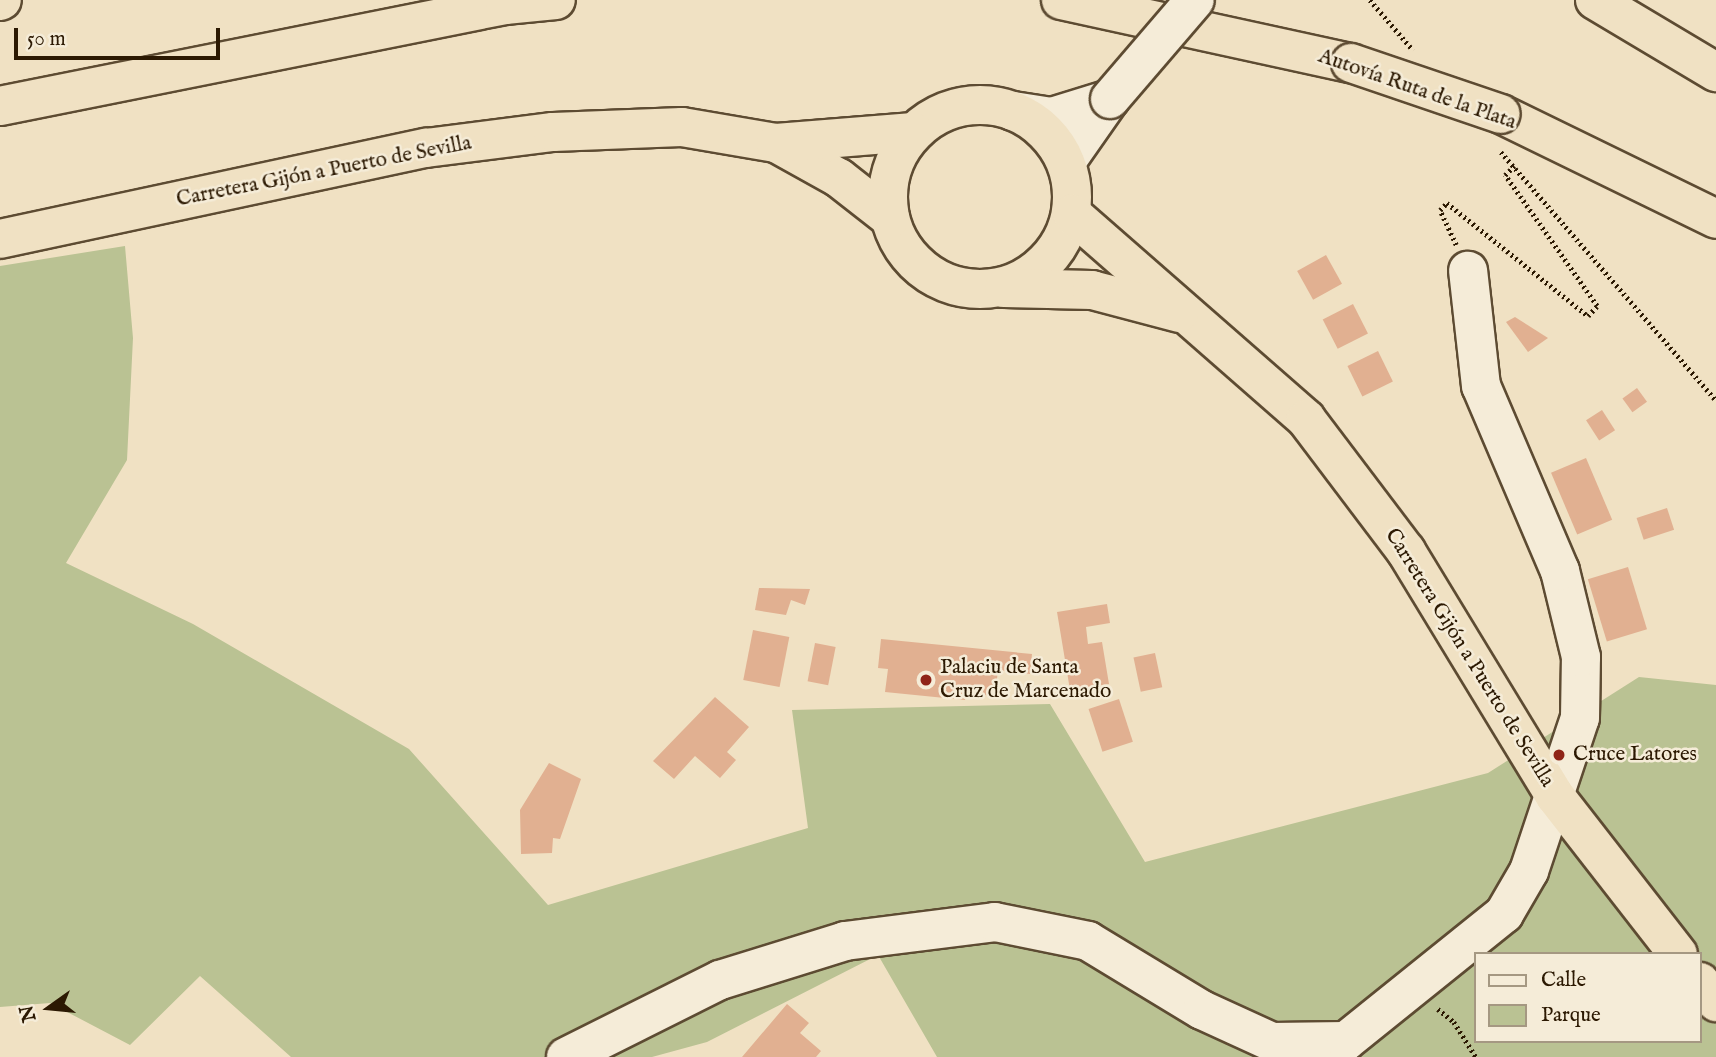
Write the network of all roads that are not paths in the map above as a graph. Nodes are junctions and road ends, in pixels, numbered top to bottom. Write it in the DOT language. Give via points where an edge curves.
graph roads {
  1 [pos="556,0"];
  2 [pos="1061,0"];
  3 [pos="1195,0"];
  4 [pos="1595,0"];
  5 [pos="1716,72"];
  6 [pos="1110,99"];
  7 [pos="0,106"];
  8 [pos="1013,111"];
  9 [pos="914,132"];
  10 [pos="776,143"];
  11 [pos="1066,162"];
  12 [pos="1072,214"];
  13 [pos="890,218"];
  14 [pos="1716,219"];
  15 [pos="0,239"];
  16 [pos="1468,271"];
  17 [pos="1002,288"];
  18 [pos="1188,315"];
  19 [pos="1555,796"];
  20 [pos="1676,952"];
  21 [pos="1702,984"];
  22 [pos="1716,1002"];
  23 [pos="566,1057"];
  1 -- 7 [label="highway" via="424,20"];
  2 -- 14 [label="highway, Autovía Ruta de la Plata, bridge" via="1351,63"];
  3 -- 6 [label="street, bridge"];
  4 -- 5 [label="highway"];
  6 -- 8 [label="street" via="1052,117"];
  6 -- 11 [label="street"];
  8 -- 9 [label="highway" via="981,104 958,107"];
  8 -- 11 [label="highway" via="1047,133"];
  9 -- 10 [label="highway, Carretera Gijón a Puerto de Sevilla"];
  9 -- 13 [label="highway" via="897,156 888,190"];
  10 -- 13 [label="highway, Carretera Gijón a Puerto de Sevilla" via="839,178"];
  10 -- 15 [label="highway, Carretera Gijón a Puerto de Sevilla" via="682,127 553,132 426,148"];
  11 -- 12 [label="highway" via="1073,189"];
  12 -- 17 [label="highway" via="1062,241 1032,275"];
  12 -- 18 [label="highway, Carretera Gijón a Puerto de Sevilla"];
  13 -- 17 [label="highway" via="901,246 919,267 942,282 967,290"];
  16 -- 19 [label="street" via="1481,386 1560,570 1581,657 1580,718"];
  17 -- 18 [label="highway, Carretera Gijón a Puerto de Sevilla" via="1092,290"];
  18 -- 19 [label="highway, Carretera Gijón a Puerto de Sevilla" via="1306,419 1323,441 1406,551"];
  19 -- 20 [label="highway, Carretera Gijón a Puerto de Sevilla"];
  19 -- 23 [label="street" via="1529,871 1504,914 1346,1041 1272,1042 1202,1010 1088,941 995,922 845,941 745,972"];
  21 -- 22 [label="highway"];
}
